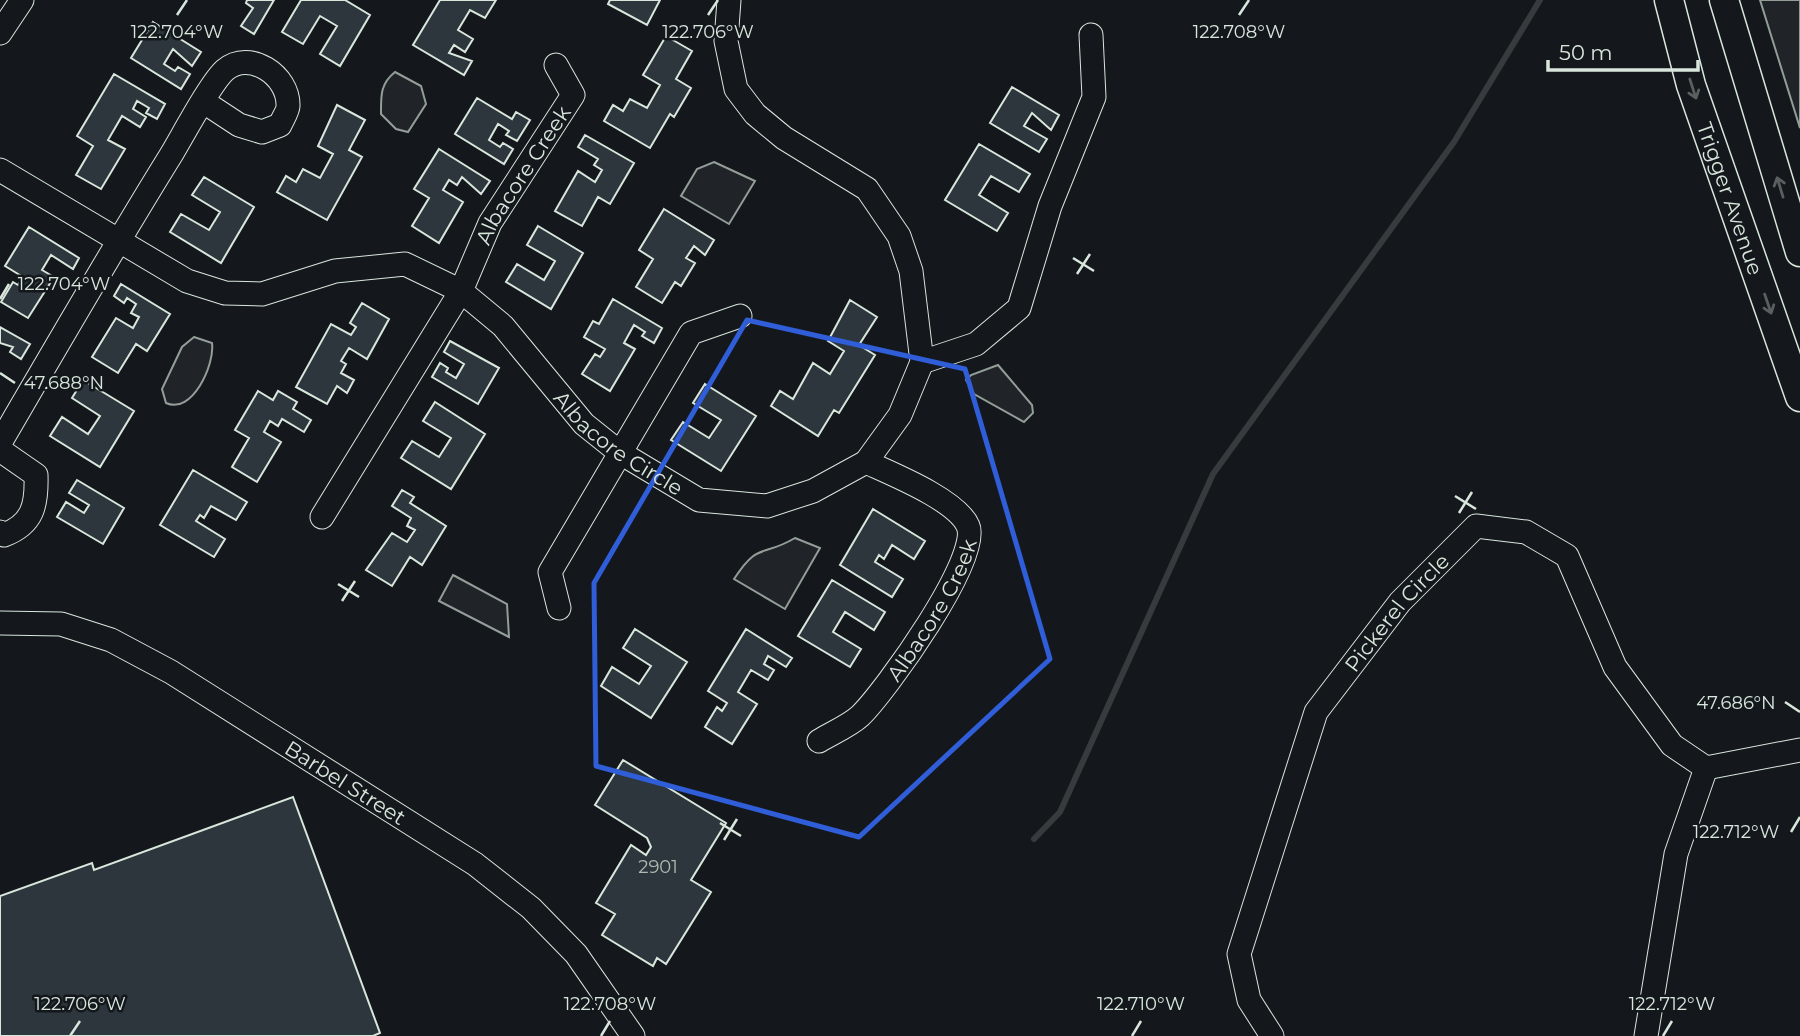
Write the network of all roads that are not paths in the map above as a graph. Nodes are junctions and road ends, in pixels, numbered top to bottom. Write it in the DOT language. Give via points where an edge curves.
graph roads {
  1 [pos="22,0"];
  2 [pos="729,0"];
  3 [pos="1669,0"];
  4 [pos="1724,0"];
  5 [pos="0,33"];
  6 [pos="1091,34"];
  7 [pos="556,65"];
  8 [pos="204,102"];
  9 [pos="0,170"];
  10 [pos="120,239"];
  11 [pos="1800,252"];
  12 [pos="461,290"];
  13 [pos="740,316"];
  14 [pos="922,362"];
  15 [pos="1800,397"];
  16 [pos="0,443"];
  17 [pos="0,450"];
  18 [pos="619,452"];
  19 [pos="866,462"];
  20 [pos="322,517"];
  21 [pos="0,533"];
  22 [pos="559,608"];
  23 [pos="0,623"];
  24 [pos="819,741"];
  25 [pos="1800,750"];
  26 [pos="1706,768"];
  27 [pos="633,1036"];
  28 [pos="1272,1036"];
  29 [pos="1646,1036"];
  1 -- 5 [label="street"];
  2 -- 14 [label="street, Albacore Circle" via="726,41 736,89 748,106 784,138 867,189 899,236 911,271"];
  3 -- 15 [label="main road, Trigger Avenue, one-way" via="1691,85"];
  11 -- 4 [label="main road, one-way"];
  6 -- 14 [label="street" via="1094,97 1050,206 1019,309 976,344"];
  7 -- 12 [label="street, Albacore Creek" via="573,95 490,223"];
  8 -- 10 [label="street"];
  9 -- 10 [label="street, Albacore Circle"];
  10 -- 12 [label="street, Albacore Circle" via="187,281 225,293 262,294 335,271 405,264"];
  10 -- 16 [label="street"];
  12 -- 18 [label="street, Albacore Circle" via="503,326 584,424"];
  12 -- 20 [label="street"];
  13 -- 18 [label="street" via="691,333"];
  14 -- 19 [label="street, Albacore Circle" via="900,415"];
  17 -- 21 [label="street" via="36,475 31,513 23,528"];
  18 -- 19 [label="street, Albacore Circle" via="699,500 767,506 813,491"];
  18 -- 22 [label="street" via="550,572"];
  19 -- 24 [label="street, Albacore Creek" via="960,515 968,525 970,546 884,690 858,718"];
  23 -- 27 [label="street, Barbel Street" via="61,624 111,640 171,672 475,864 531,908 576,954"];
  25 -- 26 [label="street"];
  26 -- 28 [label="street, Pickerel Circle" via="1672,745 1615,667 1567,556 1526,532 1476,526 1400,602 1316,712 1239,954 1249,1000"];
  26 -- 29 [label="street" via="1676,853"];
}
